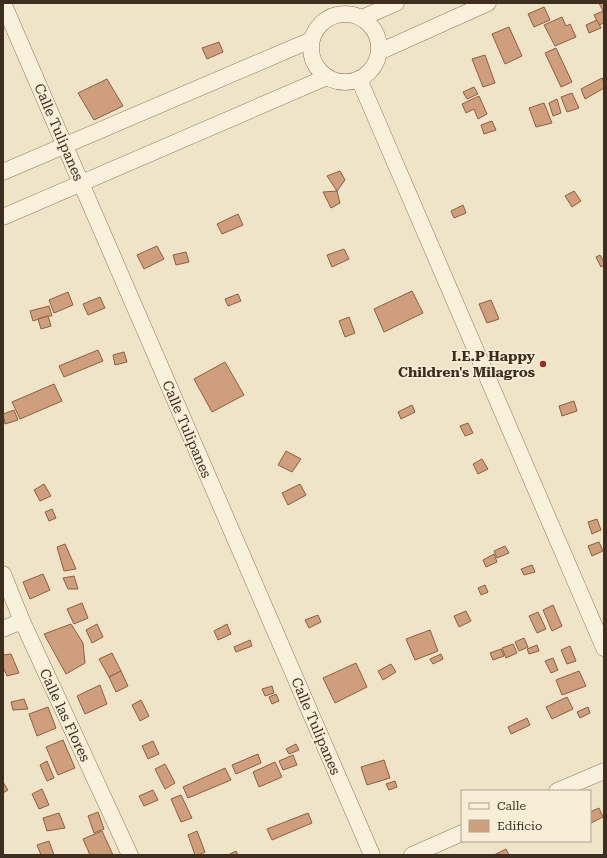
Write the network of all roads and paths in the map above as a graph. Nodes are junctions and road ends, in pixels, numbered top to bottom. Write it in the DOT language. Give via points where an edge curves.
graph roads {
  1 [pos="3,3"];
  2 [pos="396,3"];
  3 [pos="488,3"];
  4 [pos="328,10"];
  5 [pos="362,18"];
  6 [pos="311,40"];
  7 [pos="379,52"];
  8 [pos="327,77"];
  9 [pos="359,80"];
  10 [pos="65,145"];
  11 [pos="3,172"];
  12 [pos="81,184"];
  13 [pos="3,217"];
  14 [pos="3,574"];
  15 [pos="22,620"];
  16 [pos="3,629"];
  17 [pos="604,648"];
  18 [pos="604,771"];
  19 [pos="559,790"];
  20 [pos="461,833"];
  21 [pos="130,855"];
  22 [pos="372,855"];
  23 [pos="412,855"];
  1 -- 10 [label="street, Calle Tulipanes"];
  2 -- 5 [label="street"];
  3 -- 7 [label="street"];
  4 -- 5 [label="street"];
  4 -- 6 [label="street"];
  5 -- 7 [label="street" via="371,25 376,34"];
  6 -- 8 [label="street" via="310,51 313,61"];
  6 -- 10 [label="street"];
  7 -- 9 [label="street" via="374,66"];
  8 -- 9 [label="street" via="343,82"];
  8 -- 12 [label="street"];
  9 -- 17 [label="street"];
  10 -- 11 [label="street"];
  10 -- 12 [label="street, Calle Tulipanes"];
  12 -- 13 [label="street"];
  12 -- 22 [label="street, Calle Tulipanes"];
  14 -- 15 [label="street, Calle las Flores"];
  15 -- 16 [label="street"];
  15 -- 21 [label="street, Calle las Flores"];
  18 -- 19 [label="street"];
  20 -- 23 [label="street"];
}
